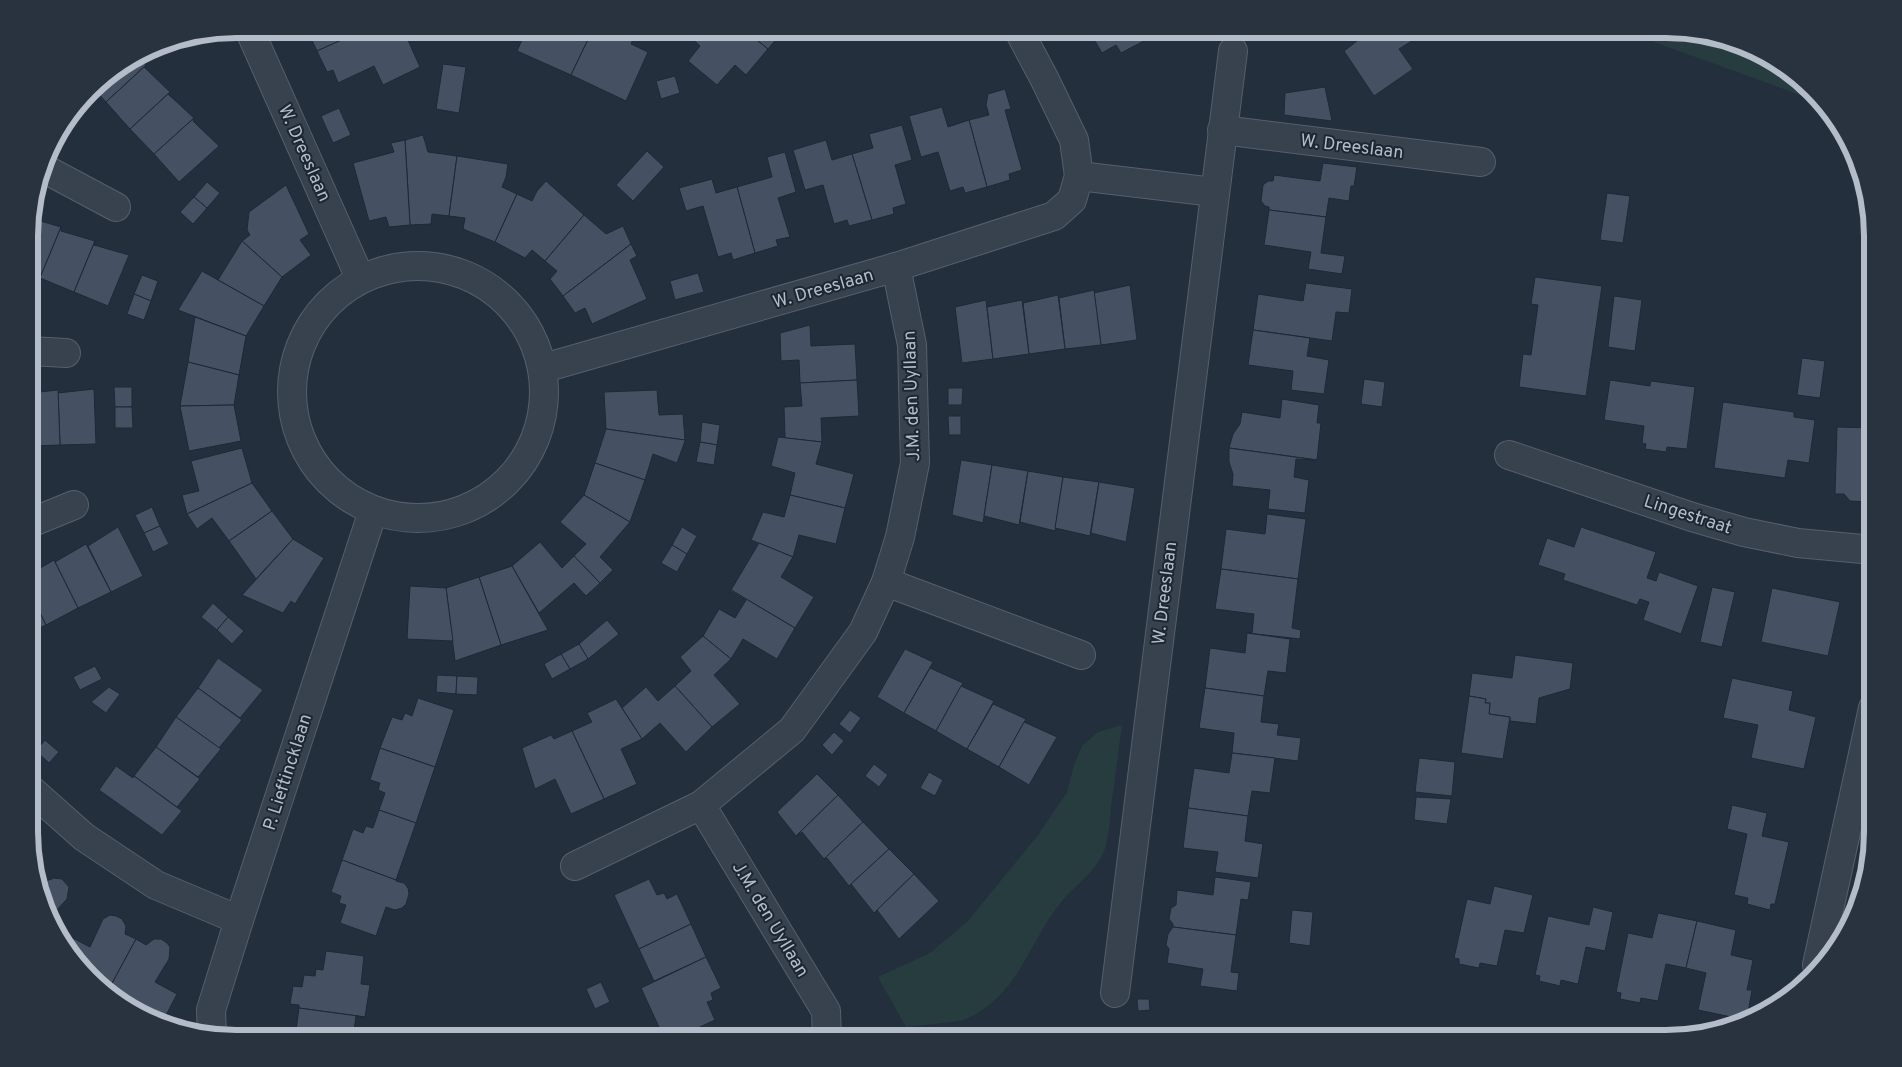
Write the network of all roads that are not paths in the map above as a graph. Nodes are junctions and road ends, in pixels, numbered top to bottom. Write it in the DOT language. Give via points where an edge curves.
graph roads {
  1 [pos="252,38"];
  2 [pos="1023,38"];
  3 [pos="1233,51"];
  4 [pos="1222,130"];
  5 [pos="1481,162"];
  6 [pos="48,171"];
  7 [pos="1079,176"];
  8 [pos="1214,192"];
  9 [pos="116,208"];
  10 [pos="896,267"];
  11 [pos="360,278"];
  12 [pos="37,351"];
  13 [pos="66,353"];
  14 [pos="544,368"];
  15 [pos="1509,455"];
  16 [pos="74,505"];
  17 [pos="373,511"];
  18 [pos="37,519"];
  19 [pos="1864,549"];
  20 [pos="886,582"];
  21 [pos="1081,656"];
  22 [pos="1864,749"];
  23 [pos="37,795"];
  24 [pos="701,805"];
  25 [pos="575,866"];
  26 [pos="239,920"];
  27 [pos="1819,958"];
  28 [pos="1115,993"];
  29 [pos="212,1028"];
  30 [pos="827,1030"];
  1 -- 11 [label="street, W. Dreeslaan"];
  2 -- 7 [label="street, W. Dreeslaan" via="1074,140"];
  3 -- 4 [label="street, W. Dreeslaan"];
  4 -- 5 [label="street, W. Dreeslaan"];
  4 -- 8 [label="street, W. Dreeslaan"];
  6 -- 9 [label="street"];
  7 -- 8 [label="street"];
  7 -- 10 [label="street, W. Dreeslaan" via="1072,200 1054,216"];
  8 -- 28 [label="street, W. Dreeslaan"];
  10 -- 14 [label="street, W. Dreeslaan"];
  10 -- 20 [label="street, J.M. den Uyllaan" via="912,345 915,463 900,537"];
  11 -- 14 [label="street" via="406,265 452,269 461,273 494,290 526,324"];
  11 -- 17 [label="street" via="322,308 298,350 290,399 302,446 331,486"];
  12 -- 13 [label="street"];
  14 -- 17 [label="street" via="543,421 520,470 506,482 478,505 426,519"];
  15 -- 19 [label="street, Lingestraat" via="1744,532 1798,543"];
  16 -- 18 [label="street"];
  17 -- 26 [label="street, P. Lieftincklaan"];
  20 -- 21 [label="street"];
  20 -- 24 [label="street, J.M. den Uyllaan" via="863,632 792,730"];
  22 -- 27 [label="street"];
  23 -- 26 [label="street" via="84,836 156,885"];
  24 -- 25 [label="street, J.M. den Uyllaan"];
  24 -- 30 [label="street, J.M. den Uyllaan" via="826,1011"];
  26 -- 29 [label="street, P. Lieftincklaan" via="212,1010"];
}
